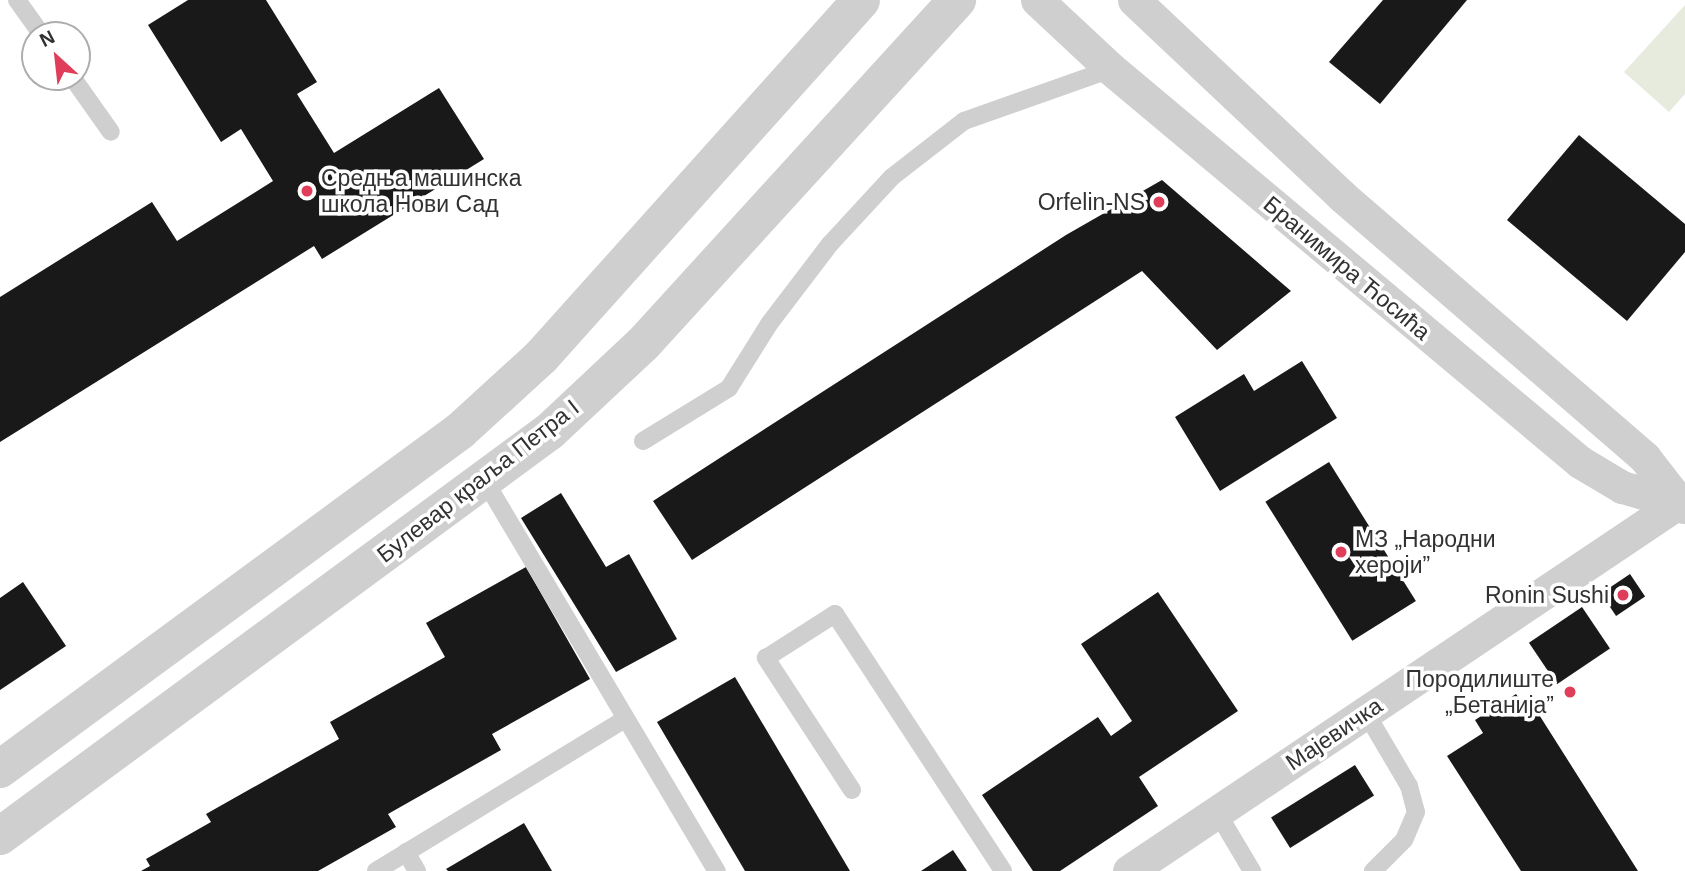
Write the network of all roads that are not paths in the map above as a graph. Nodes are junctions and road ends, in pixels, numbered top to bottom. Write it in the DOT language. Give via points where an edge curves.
graph roads {
  1 [pos="17,0"];
  2 [pos="861,0"];
  3 [pos="957,0"];
  4 [pos="1037,0"];
  5 [pos="1134,0"];
  6 [pos="32,21"];
  7 [pos="1111,69"];
  8 [pos="82,91"];
  9 [pos="111,132"];
  10 [pos="643,441"];
  11 [pos="485,481"];
  12 [pos="1681,506"];
  13 [pos="1366,713"];
  14 [pos="625,719"];
  15 [pos="0,769"];
  16 [pos="852,790"];
  17 [pos="1217,813"];
  18 [pos="0,836"];
  19 [pos="406,852"];
  20 [pos="376,871"];
  21 [pos="417,871"];
  22 [pos="718,871"];
  23 [pos="1003,871"];
  24 [pos="1129,871"];
  25 [pos="1252,871"];
  26 [pos="1373,871"];
  1 -- 6 [label="lane"];
  2 -- 15 [label="street" via="541,357 460,431"];
  3 -- 11 [label="street, Булевар краља Петра I" via="643,344 550,431"];
  4 -- 7 [label="street, Бранимира Ћосића"];
  5 -- 12 [label="street" via="1343,197 1645,458"];
  7 -- 10 [label="lane" via="964,121 903,169 830,244 769,324 729,388"];
  7 -- 12 [label="street, Бранимира Ћосића" via="1580,462 1622,487"];
  8 -- 9 [label="lane"];
  11 -- 14 [label="lane"];
  11 -- 18 [label="street, Булевар краља Петра I"];
  12 -- 13 [label="street, Мајевичка"];
  13 -- 17 [label="street, Мајевичка"];
  13 -- 26 [label="lane" via="1409,786 1416,812 1404,840"];
  14 -- 19 [label="lane"];
  14 -- 22 [label="lane"];
  16 -- 23 [label="lane" via="766,659 835,614"];
  17 -- 24 [label="street, Мајевичка"];
  17 -- 25 [label="lane"];
  19 -- 20 [label="lane"];
  19 -- 21 [label="lane"];
}
